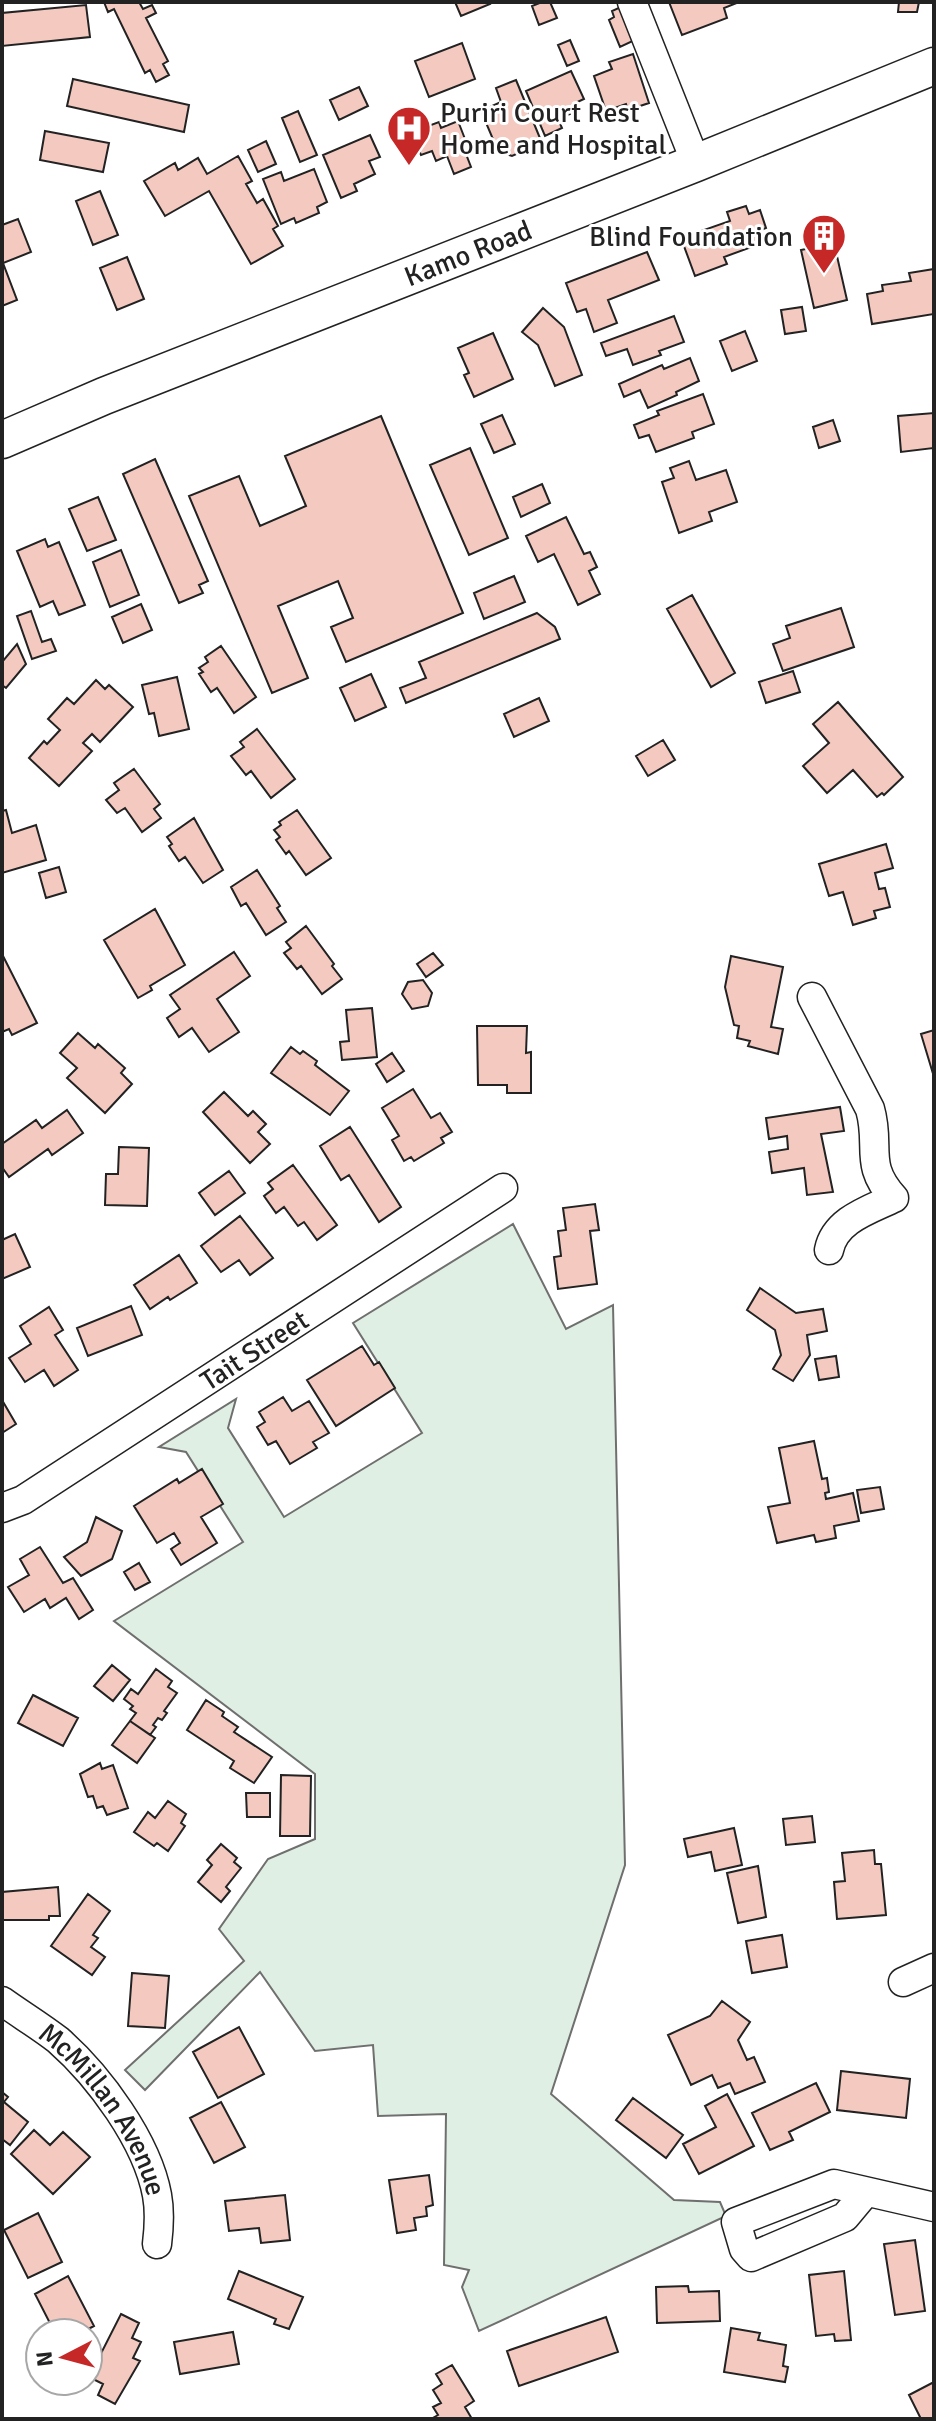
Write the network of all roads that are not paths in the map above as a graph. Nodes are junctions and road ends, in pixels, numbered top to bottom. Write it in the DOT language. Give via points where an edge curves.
graph roads {
  1 [pos="632,2"];
  2 [pos="934,66"];
  3 [pos="696,163"];
  4 [pos="2,440"];
  5 [pos="812,997"];
  6 [pos="503,1188"];
  7 [pos="829,1250"];
  8 [pos="2,1508"];
  9 [pos="934,1968"];
  10 [pos="903,1982"];
  11 [pos="2,2001"];
  12 [pos="865,2193"];
  13 [pos="934,2207"];
  14 [pos="157,2244"];
  1 -- 3 [label="street"];
  2 -- 3 [label="main road, Kamo Road"];
  3 -- 4 [label="main road, Kamo Road"];
  5 -- 7 [label="street" via="870,1109 873,1158 882,1185 894,1198 840,1227"];
  6 -- 8 [label="street, Tait Street" via="23,1500"];
  9 -- 10 [label="street"];
  11 -- 14 [label="street, McMillan Avenue" via="58,2040 119,2111 151,2171 159,2218"];
  12 -- 13 [label="street"];
}
